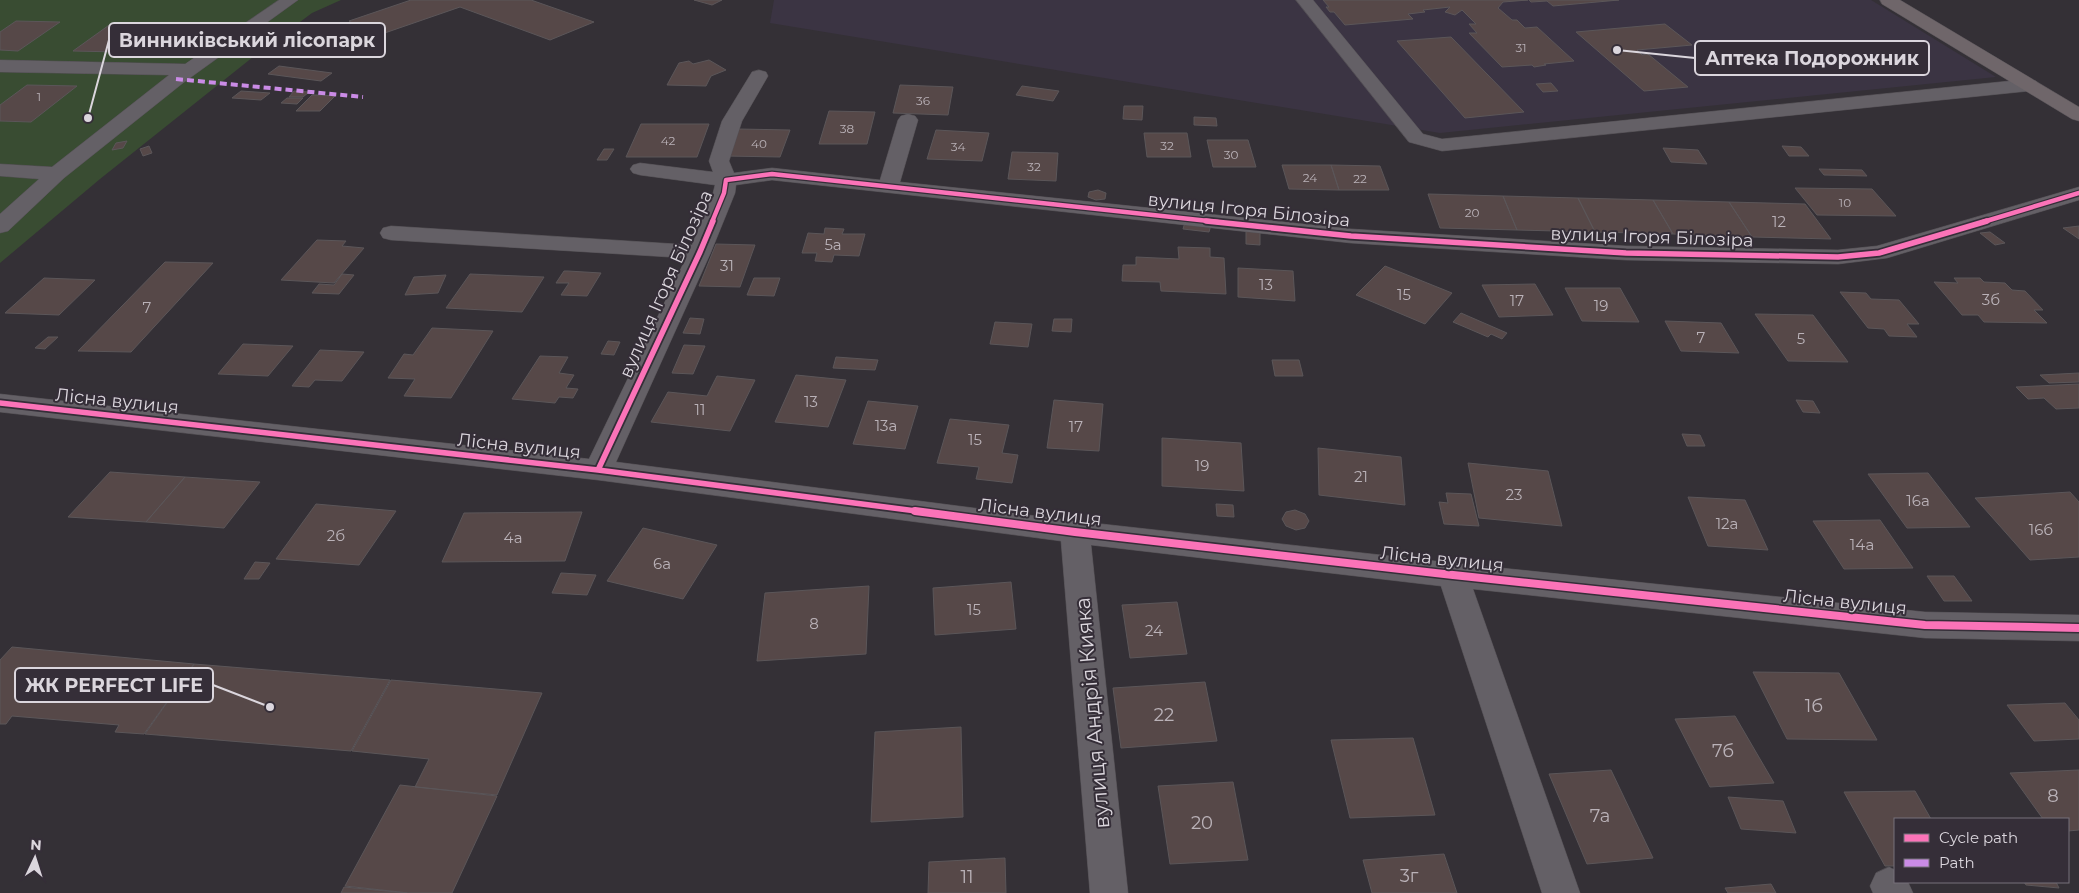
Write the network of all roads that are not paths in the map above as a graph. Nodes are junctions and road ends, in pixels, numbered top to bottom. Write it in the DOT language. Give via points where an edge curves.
graph roads {
  1 [pos="290,0"];
  2 [pos="1304,0"];
  3 [pos="1888,0"];
  4 [pos="0,66"];
  5 [pos="187,70"];
  6 [pos="759,76"];
  7 [pos="2029,85"];
  8 [pos="2079,115"];
  9 [pos="908,120"];
  10 [pos="640,169"];
  11 [pos="0,170"];
  12 [pos="57,174"];
  13 [pos="726,180"];
  14 [pos="888,187"];
  15 [pos="2079,193"];
  16 [pos="0,226"];
  17 [pos="391,233"];
  18 [pos="700,252"];
  19 [pos="0,403"];
  20 [pos="598,470"];
  21 [pos="1075,532"];
  22 [pos="1453,575"];
  23 [pos="2079,628"];
  24 [pos="1109,893"];
  25 [pos="1561,893"];
  1 -- 5 [label="street"];
  2 -- 7 [label="street" via="1416,138 1442,145"];
  3 -- 7 [label="main road"];
  4 -- 5 [label="street"];
  5 -- 12 [label="street"];
  6 -- 13 [label="street" via="732,121 719,161"];
  7 -- 8 [label="main road"];
  9 -- 14 [label="street"];
  10 -- 13 [label="street"];
  11 -- 12 [label="street"];
  12 -- 16 [label="street"];
  13 -- 14 [label="street, вулиця Ігоря Білозіра" via="772,174"];
  13 -- 18 [label="street, вулиця Ігоря Білозіра" via="724,193"];
  14 -- 15 [label="street, вулиця Ігоря Білозіра" via="1361,236 1626,254 1838,257 1879,252"];
  17 -- 18 [label="street"];
  18 -- 20 [label="street, вулиця Ігоря Білозіра"];
  19 -- 20 [label="street, Лісна вулиця"];
  20 -- 21 [label="street, Лісна вулиця"];
  21 -- 22 [label="street, Лісна вулиця"];
  21 -- 24 [label="street, вулиця Андрія Кияка"];
  22 -- 23 [label="street, Лісна вулиця" via="1925,625"];
  22 -- 25 [label="street"];
}
